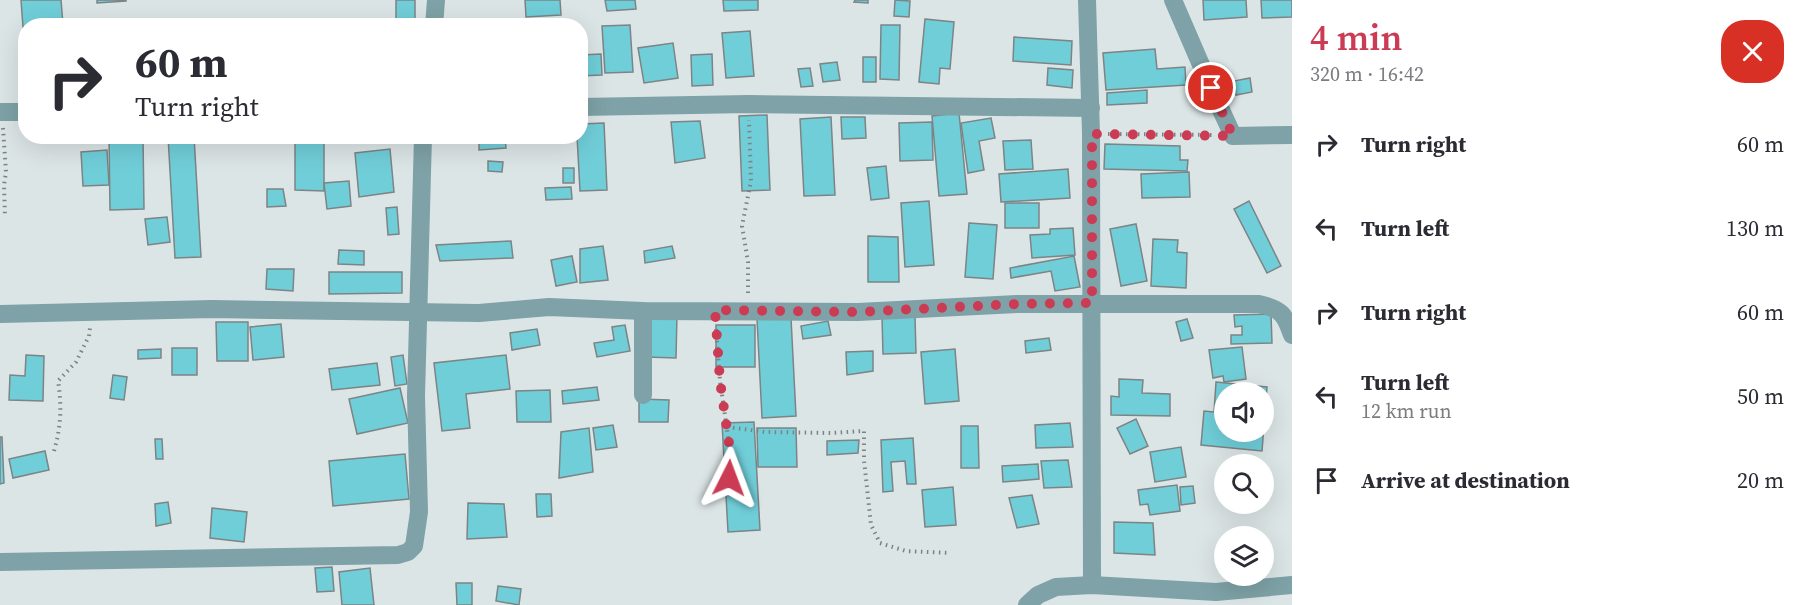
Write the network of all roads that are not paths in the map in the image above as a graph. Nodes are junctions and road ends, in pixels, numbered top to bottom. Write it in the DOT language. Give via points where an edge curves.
graph roads {
  1 [pos="436,0"];
  2 [pos="1087,0"];
  3 [pos="1173,0"];
  4 [pos="435,18"];
  5 [pos="588,107"];
  6 [pos="1091,108"];
  7 [pos="2,112"];
  8 [pos="18,112"];
  9 [pos="1292,135"];
  10 [pos="423,144"];
  11 [pos="1092,303"];
  12 [pos="643,311"];
  13 [pos="418,313"];
  14 [pos="0,314"];
  15 [pos="1292,335"];
  16 [pos="643,395"];
  17 [pos="0,562"];
  18 [pos="1092,585"];
  19 [pos="1292,585"];
  20 [pos="1027,605"];
  1 -- 4 [label="street"];
  2 -- 6 [label="street"];
  3 -- 9 [label="street" via="1233,136"];
  5 -- 6 [label="street" via="749,104"];
  6 -- 11 [label="street"];
  7 -- 8 [label="street"];
  10 -- 13 [label="street"];
  11 -- 12 [label="street" via="858,312"];
  11 -- 15 [label="street" via="1259,304 1275,308 1287,318"];
  11 -- 18 [label="street"];
  12 -- 13 [label="street" via="549,307"];
  12 -- 16 [label="street"];
  13 -- 14 [label="street" via="212,309"];
  13 -- 17 [label="street" via="419,512 414,546 408,552"];
  18 -- 19 [label="street" via="1215,592"];
  18 -- 20 [label="street" via="1056,587"];
}
